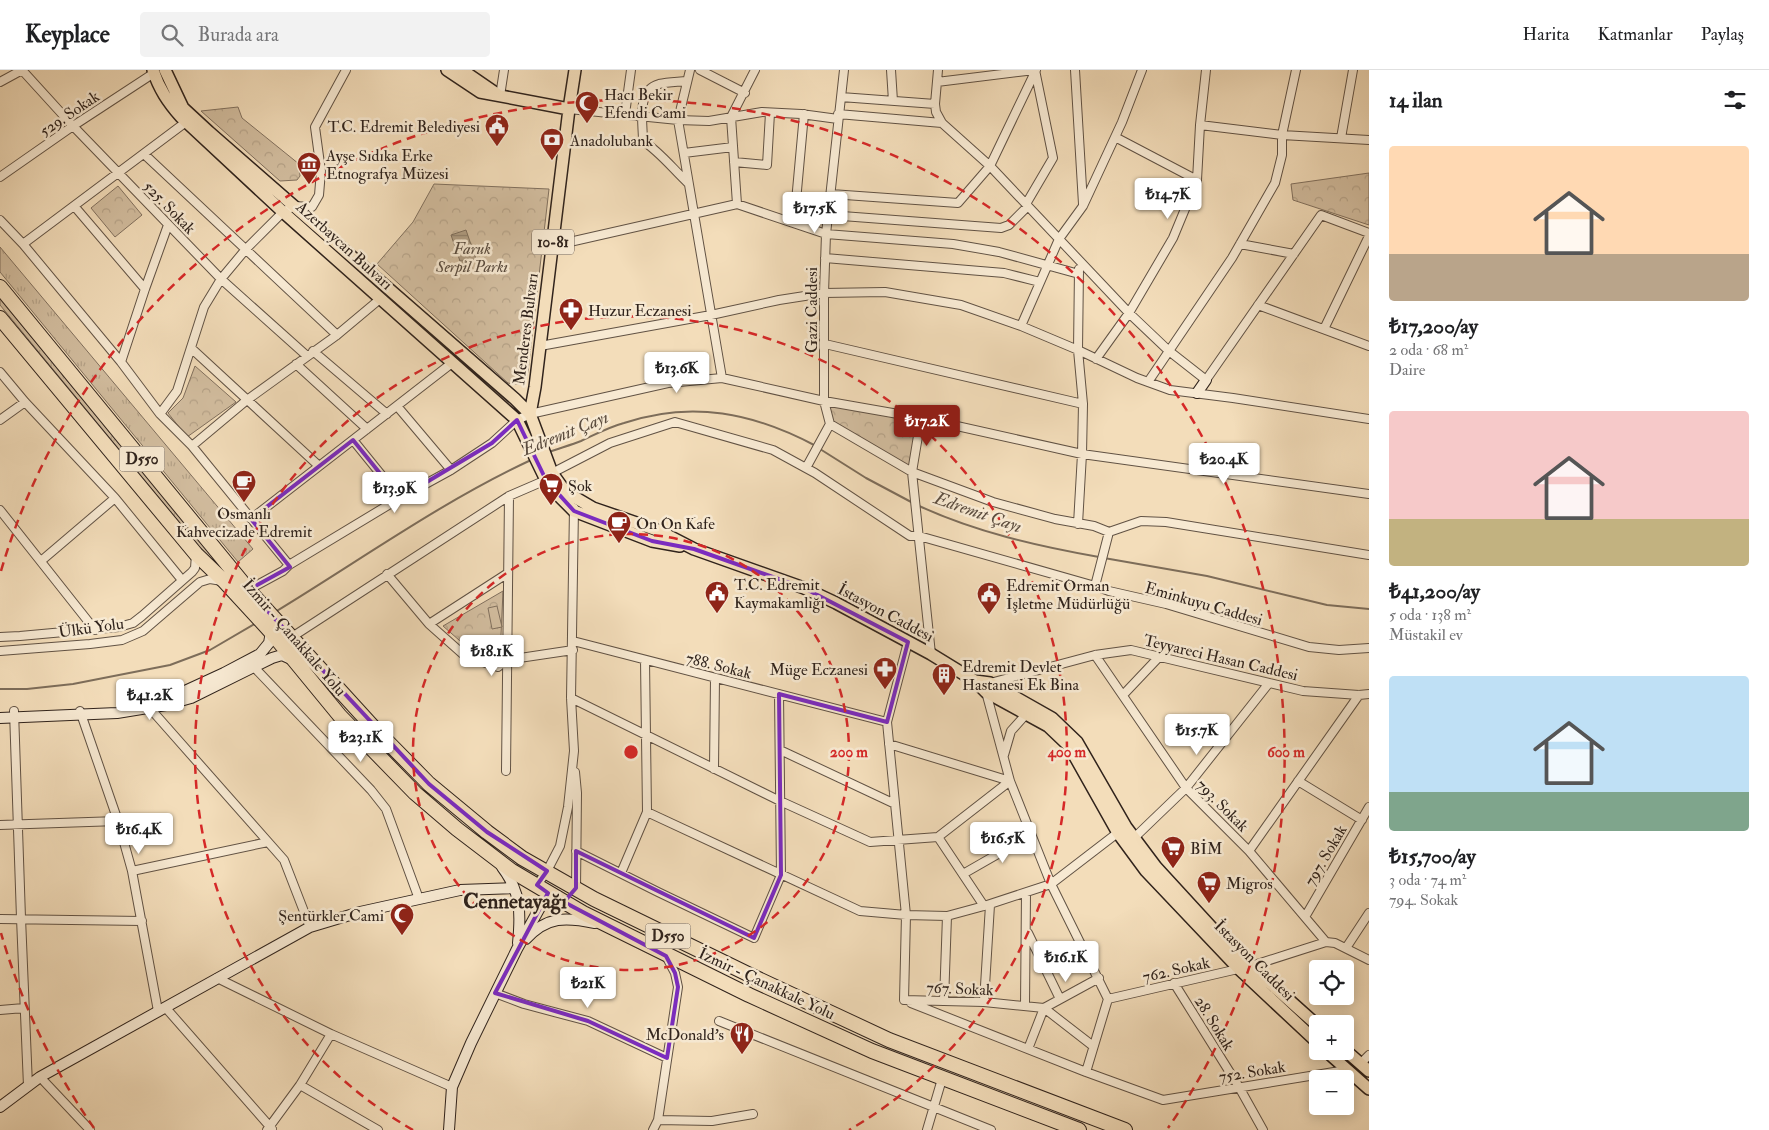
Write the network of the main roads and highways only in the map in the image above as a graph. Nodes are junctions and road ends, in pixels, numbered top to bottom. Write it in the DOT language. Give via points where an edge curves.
graph roads {
  1 [pos="446,70"];
  2 [pos="462,70"];
  3 [pos="575,70"];
  4 [pos="157,71"];
  5 [pos="500,96"];
  6 [pos="569,109"];
  7 [pos="0,287"];
  8 [pos="0,318"];
  9 [pos="530,414"];
  10 [pos="530,434"];
  11 [pos="547,473"];
  12 [pos="694,549"];
  13 [pos="245,593"];
  14 [pos="279,632"];
  15 [pos="1122,830"];
  16 [pos="1309,1018"];
  17 [pos="1309,1035"];
  18 [pos="1354,1058"];
  19 [pos="1335,1060"];
  20 [pos="1365,1067"];
  21 [pos="1369,1089"];
  22 [pos="1078,1130"];
  23 [pos="1125,1130"];
  1 -- 5 [label="main road" via="480,92"];
  2 -- 5 [label="main road"];
  3 -- 6 [label="main road, Menderes Bulvarı / 10-81"];
  4 -- 9 [label="main road, Azerbaycan Bulvarı" via="183,108"];
  4 -- 10 [label="main road, Azerbaycan Bulvarı" via="158,86 186,122"];
  5 -- 6 [label="main road"];
  6 -- 9 [label="main road, Menderes Bulvarı / 10-81"];
  7 -- 13 [label="highway, İzmir - Çanakkale Yolu / D550"];
  8 -- 13 [label="highway, İzmir - Çanakkale Yolu" via="196,554 225,582"];
  9 -- 10 [label="main road, Azerbaycan Bulvarı"];
  10 -- 11 [label="main road"];
  11 -- 12 [label="main road, İstasyon Caddesi" via="576,498 602,511 657,530"];
  11 -- 12 [label="main road, İstasyon Caddesi" via="552,489 574,511 652,541"];
  12 -- 15 [label="main road, İstasyon Caddesi" via="804,588 836,603 988,688 1052,718 1077,742"];
  13 -- 14 [label="highway, İzmir - Çanakkale Yolu / D550"];
  14 -- 22 [label="highway, İzmir - Çanakkale Yolu" via="293,660 340,716 415,794 512,872 608,926 748,995 863,1047"];
  14 -- 23 [label="highway, İzmir - Çanakkale Yolu / D550" via="429,784 522,858 685,944 889,1040"];
  15 -- 16 [label="main road, İstasyon Caddesi" via="1134,838 1212,928"];
  15 -- 17 [label="main road, İstasyon Caddesi" via="1146,872 1239,969"];
  18 -- 20 [label="main road"];
  19 -- 21 [label="main road"];
}
